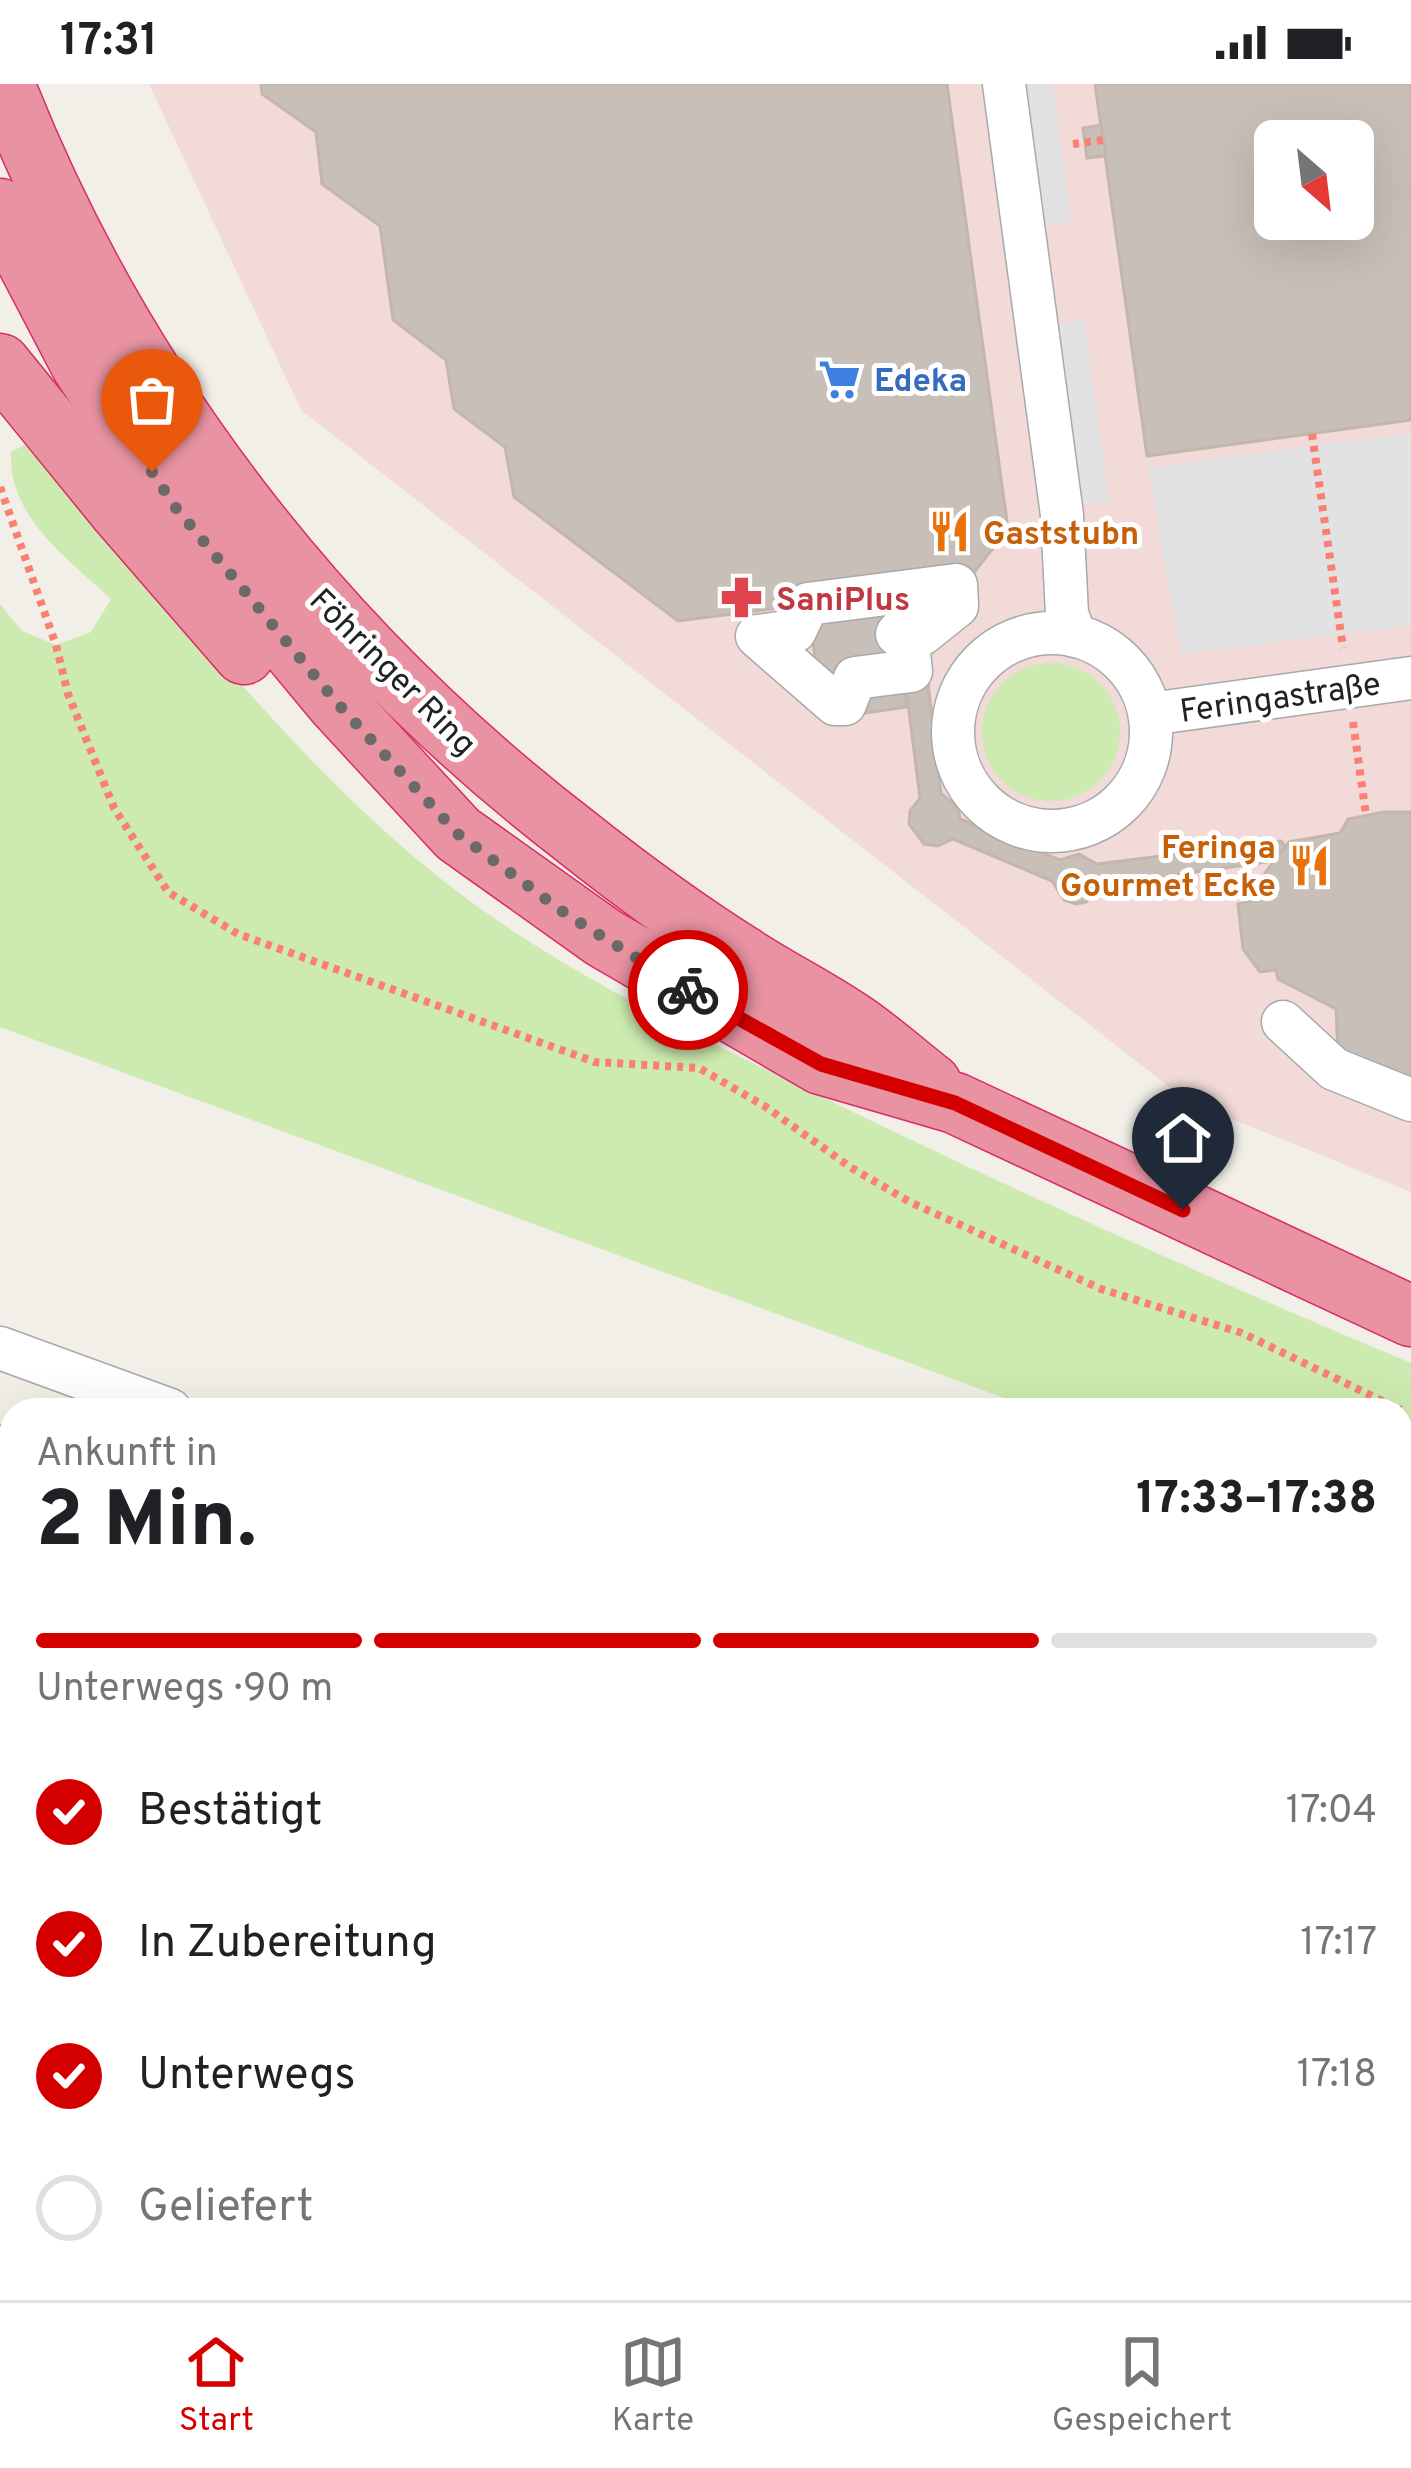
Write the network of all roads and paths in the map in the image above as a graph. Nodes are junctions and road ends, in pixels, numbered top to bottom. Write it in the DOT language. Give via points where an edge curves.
graph roads {
  1 [pos="4,84"];
  2 [pos="1004,84"];
  3 [pos="1103,140"];
  4 [pos="1072,144"];
  5 [pos="0,209"];
  6 [pos="0,364"];
  7 [pos="1312,434"];
  8 [pos="0,487"];
  9 [pos="808,604"];
  10 [pos="1075,636"];
  11 [pos="1342,639"];
  12 [pos="1411,678"];
  13 [pos="1150,714"];
  14 [pos="1354,726"];
  15 [pos="1366,815"];
  16 [pos="458,834"];
  17 [pos="1283,1022"];
  18 [pos="1411,1100"];
  19 [pos="955,1103"];
  20 [pos="1411,1316"];
  21 [pos="0,1348"];
  22 [pos="137,1398"];
  23 [pos="1376,1398"];
  1 -- 19 [label="highway, Föhringer Ring" via="129,338 221,481 327,609 440,721 574,835 742,957 854,1023"];
  2 -- 10 [label="street"];
  3 -- 4 [label="path"];
  5 -- 16 [label="highway, Föhringer Ring" via="81,364 176,508"];
  6 -- 16 [label="highway" via="310,729 372,786"];
  7 -- 11 [label="path"];
  8 -- 23 [label="path" via="114,808 168,892 238,934 595,1062 700,1068 910,1202 1101,1289 1243,1333"];
  9 -- 9 [label="street" via="795,631 758,636 845,704 855,678 911,671 908,644 897,634 907,624 922,634 959,596 956,585"];
  10 -- 13 [label="street, Feringastraße" via="1126,666"];
  10 -- 13 [label="street, Feringastraße" via="1041,634 1004,645 968,681 952,739 978,800 1033,830 1096,821 1141,776"];
  12 -- 13 [label="street, Feringastraße"];
  14 -- 15 [label="path"];
  16 -- 19 [label="highway, Föhringer Ring" via="604,938 821,1064"];
  17 -- 18 [label="street" via="1334,1069"];
  19 -- 20 [label="highway, Föhringer Ring"];
  21 -- 22 [label="street"];
}
